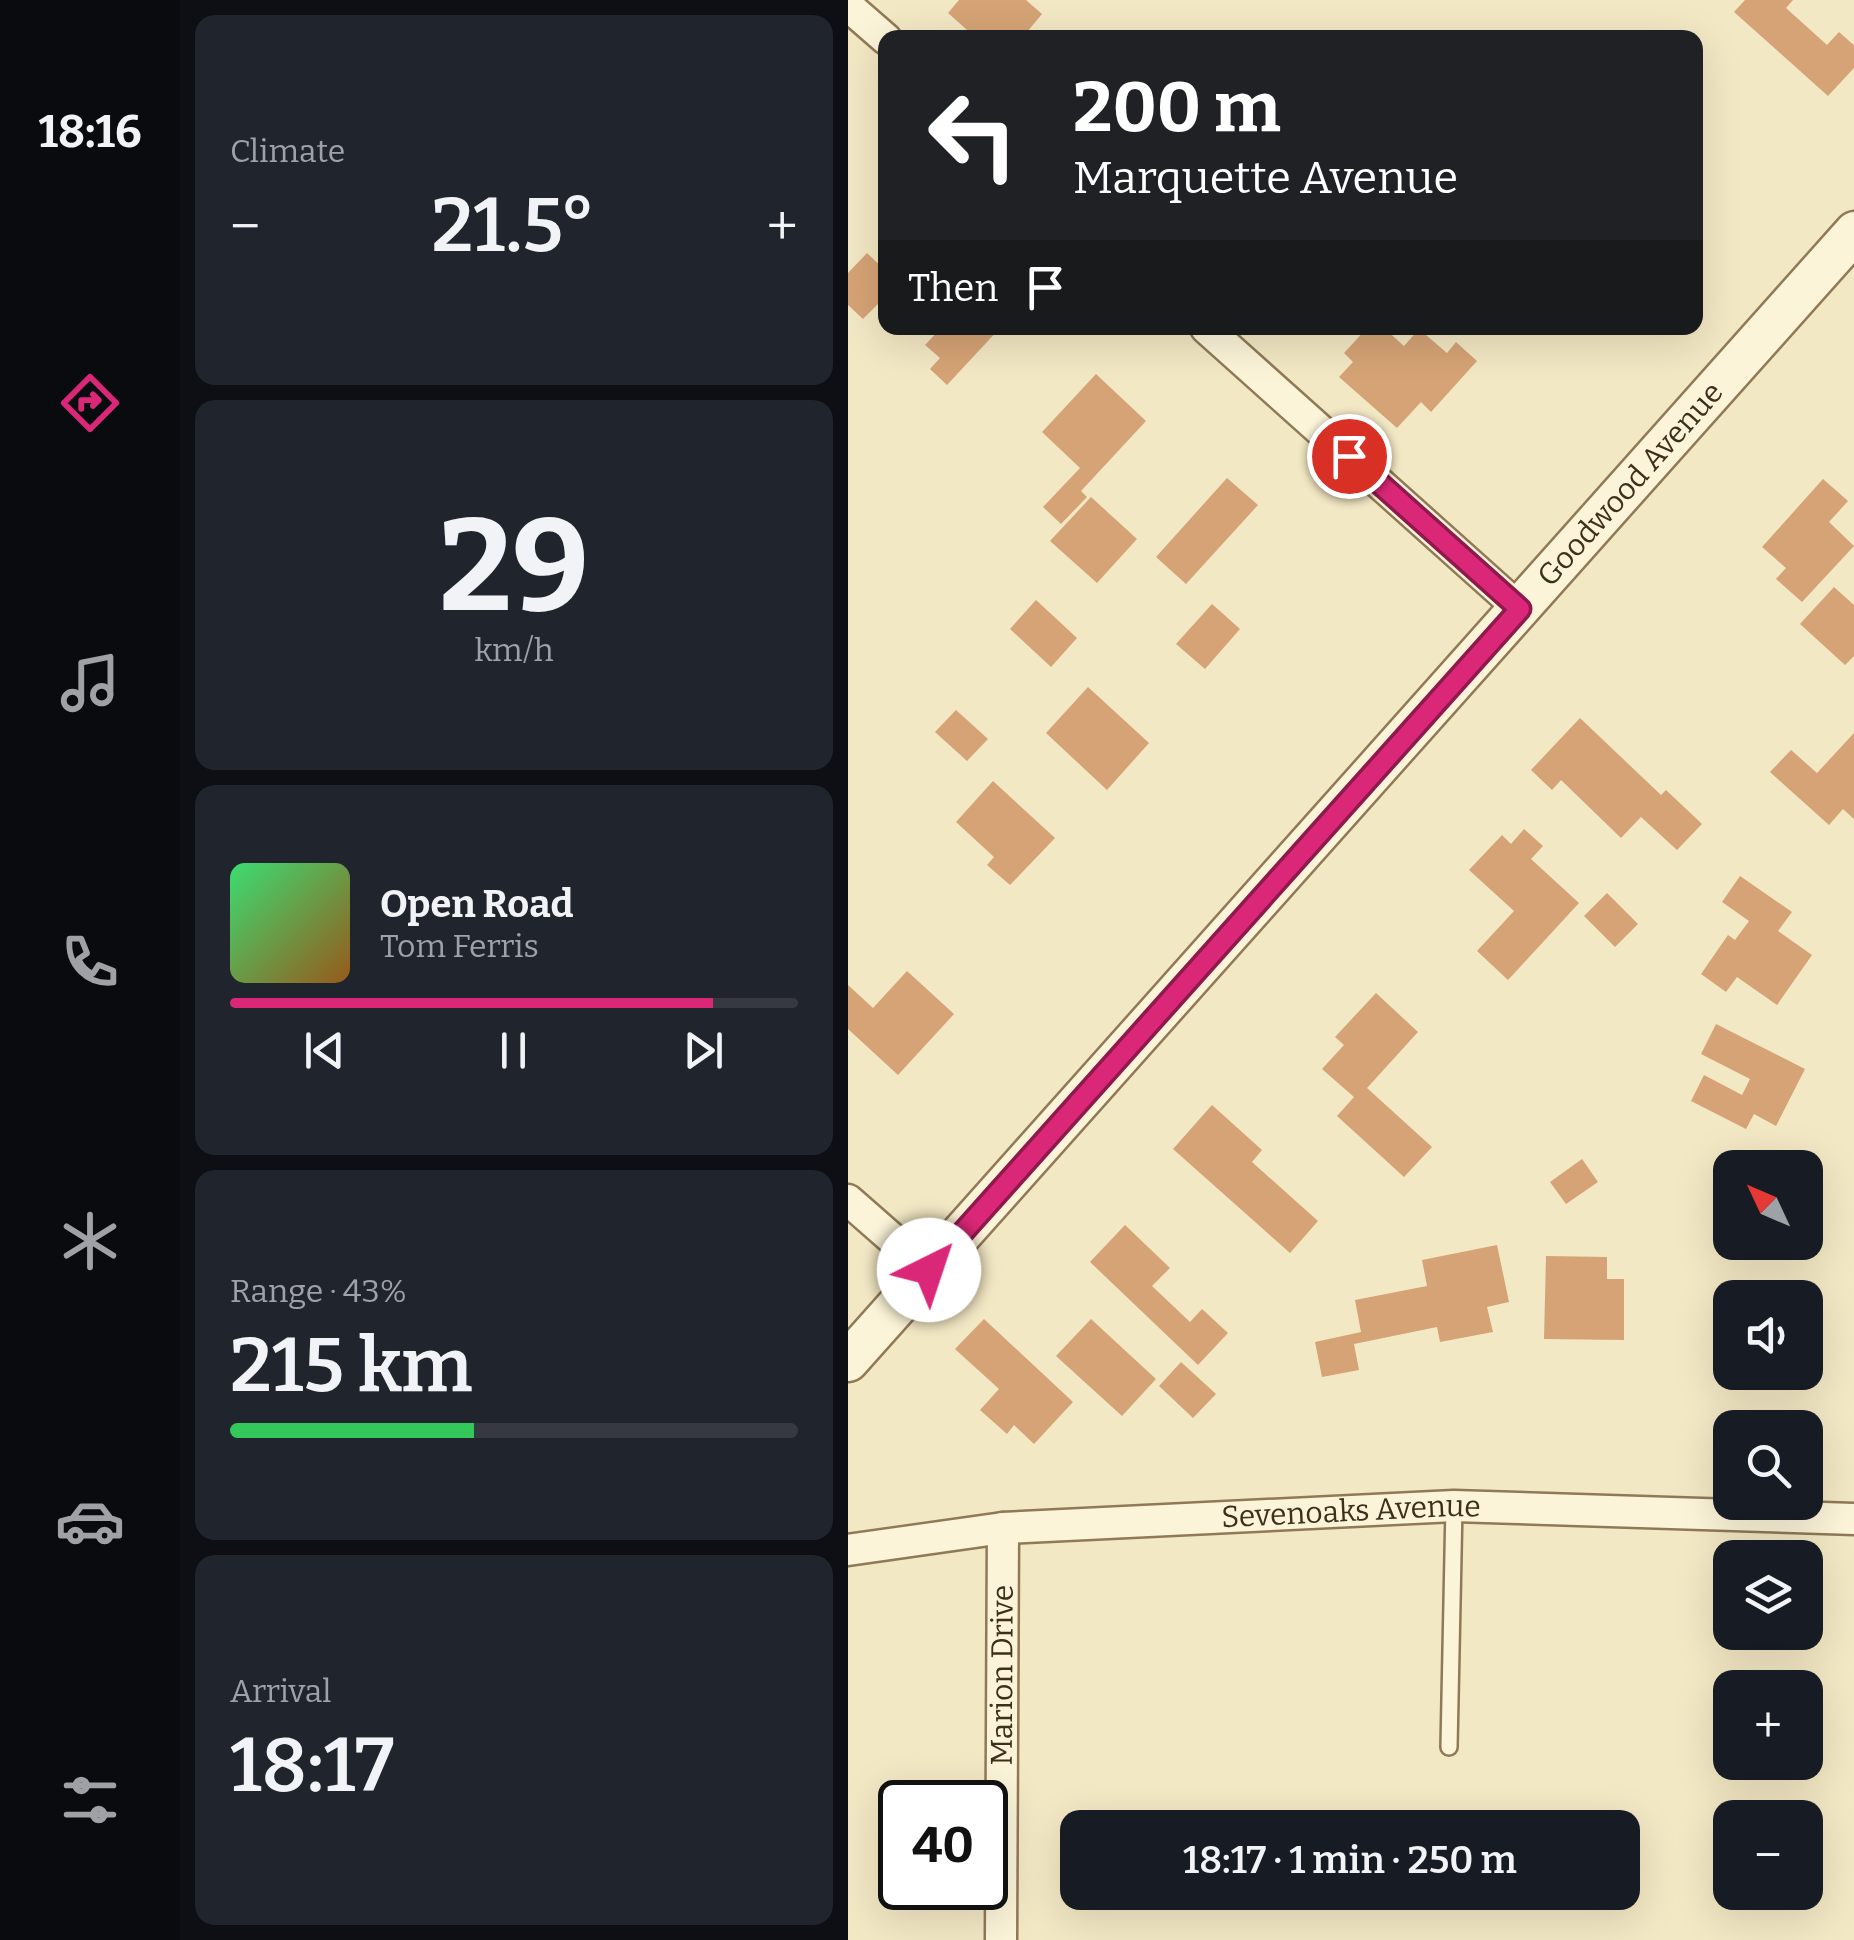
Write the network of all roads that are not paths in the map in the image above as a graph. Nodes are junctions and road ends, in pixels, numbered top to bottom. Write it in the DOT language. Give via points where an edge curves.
graph roads {
  1 [pos="848,6"];
  2 [pos="878,32"];
  3 [pos="1854,232"];
  4 [pos="1214,335"];
  5 [pos="1520,609"];
  6 [pos="848,1200"];
  7 [pos="929,1270"];
  8 [pos="848,1362"];
  9 [pos="1454,1506"];
  10 [pos="1854,1519"];
  11 [pos="1003,1528"];
  12 [pos="848,1550"];
  13 [pos="1449,1747"];
  14 [pos="1001,1940"];
  1 -- 2 [label="street"];
  3 -- 5 [label="street, Goodwood Avenue"];
  4 -- 5 [label="street"];
  5 -- 7 [label="street, Goodwood Avenue"];
  6 -- 7 [label="street"];
  7 -- 8 [label="street, Goodwood Avenue"];
  9 -- 10 [label="street, Sevenoaks Avenue"];
  9 -- 11 [label="street, Sevenoaks Avenue"];
  9 -- 13 [label="lane"];
  11 -- 12 [label="street, Sevenoaks Avenue"];
  11 -- 14 [label="street, Marion Drive"];
}
